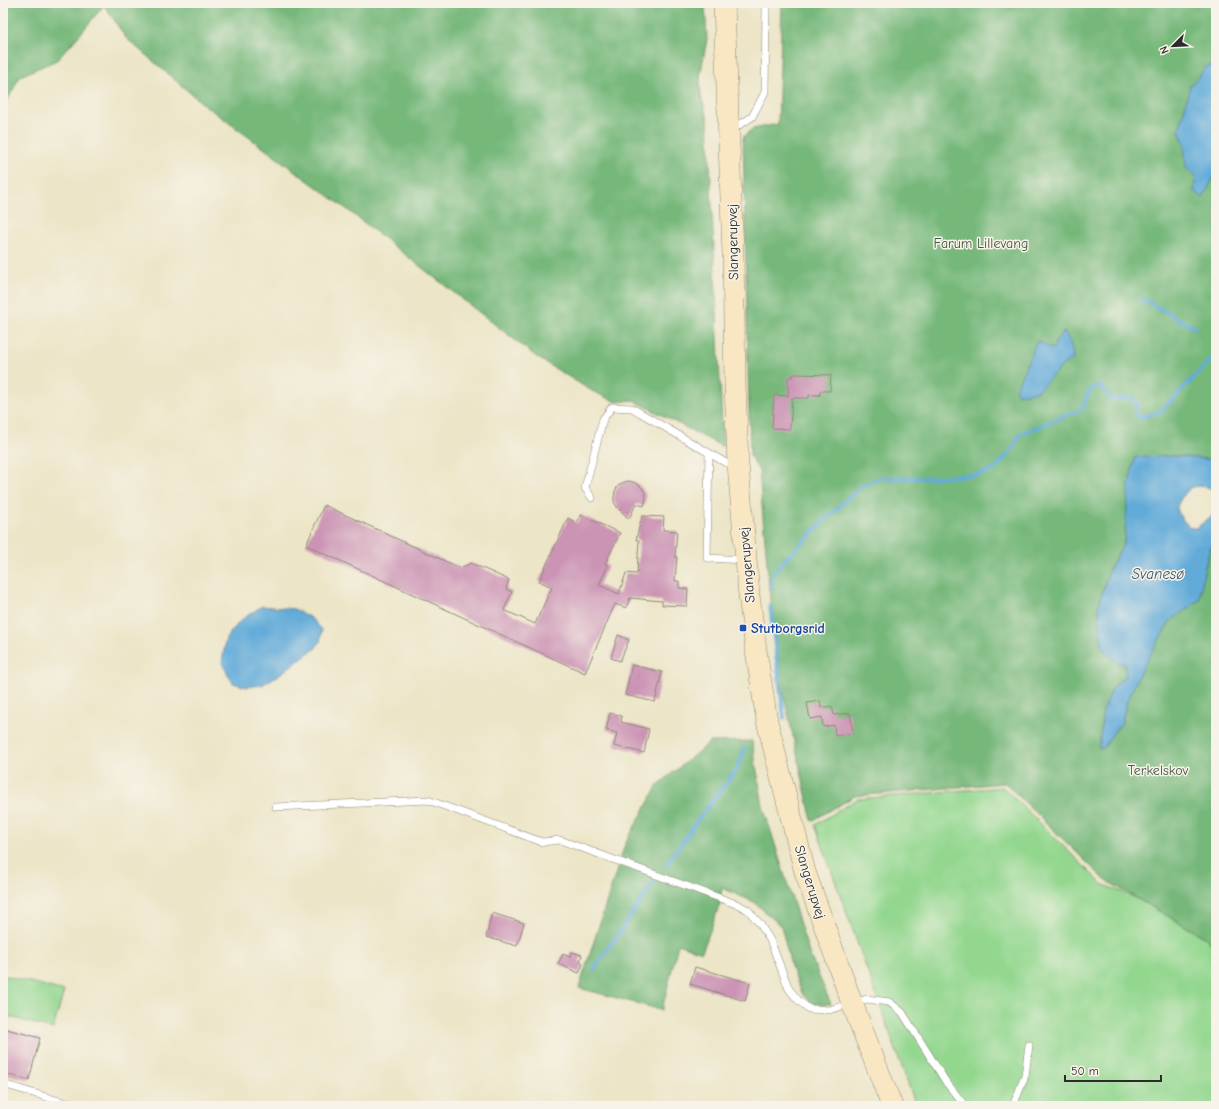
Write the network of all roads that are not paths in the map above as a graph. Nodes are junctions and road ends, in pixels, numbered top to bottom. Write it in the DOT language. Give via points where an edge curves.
graph roads {
  1 [pos="724,3"];
  2 [pos="765,3"];
  3 [pos="729,131"];
  4 [pos="709,453"];
  5 [pos="738,464"];
  6 [pos="592,498"];
  7 [pos="746,560"];
  8 [pos="276,807"];
  9 [pos="852,1003"];
  10 [pos="1029,1045"];
  11 [pos="3,1084"];
  12 [pos="76,1106"];
  13 [pos="892,1106"];
  14 [pos="965,1106"];
  15 [pos="1013,1106"];
  1 -- 3 [label="main road, Slangerupvej"];
  2 -- 3 [label="lane" via="765,92 752,117"];
  3 -- 5 [label="main road, Slangerupvej"];
  4 -- 5 [label="lane" via="726,463"];
  4 -- 6 [label="lane" via="632,408 612,407 603,419 585,488"];
  4 -- 7 [label="lane" via="707,558"];
  5 -- 7 [label="main road, Slangerupvej"];
  7 -- 9 [label="main road, Slangerupvej" via="767,721 805,872"];
  8 -- 9 [label="lane" via="428,800 542,842 560,840 748,910 770,940 789,989 798,1000 809,1008 829,1010"];
  9 -- 13 [label="main road, Slangerupvej"];
  9 -- 14 [label="lane" via="867,999 889,1002 902,1012 946,1082"];
  10 -- 15 [label="lane" via="1025,1076"];
  11 -- 12 [label="lane"];
}
